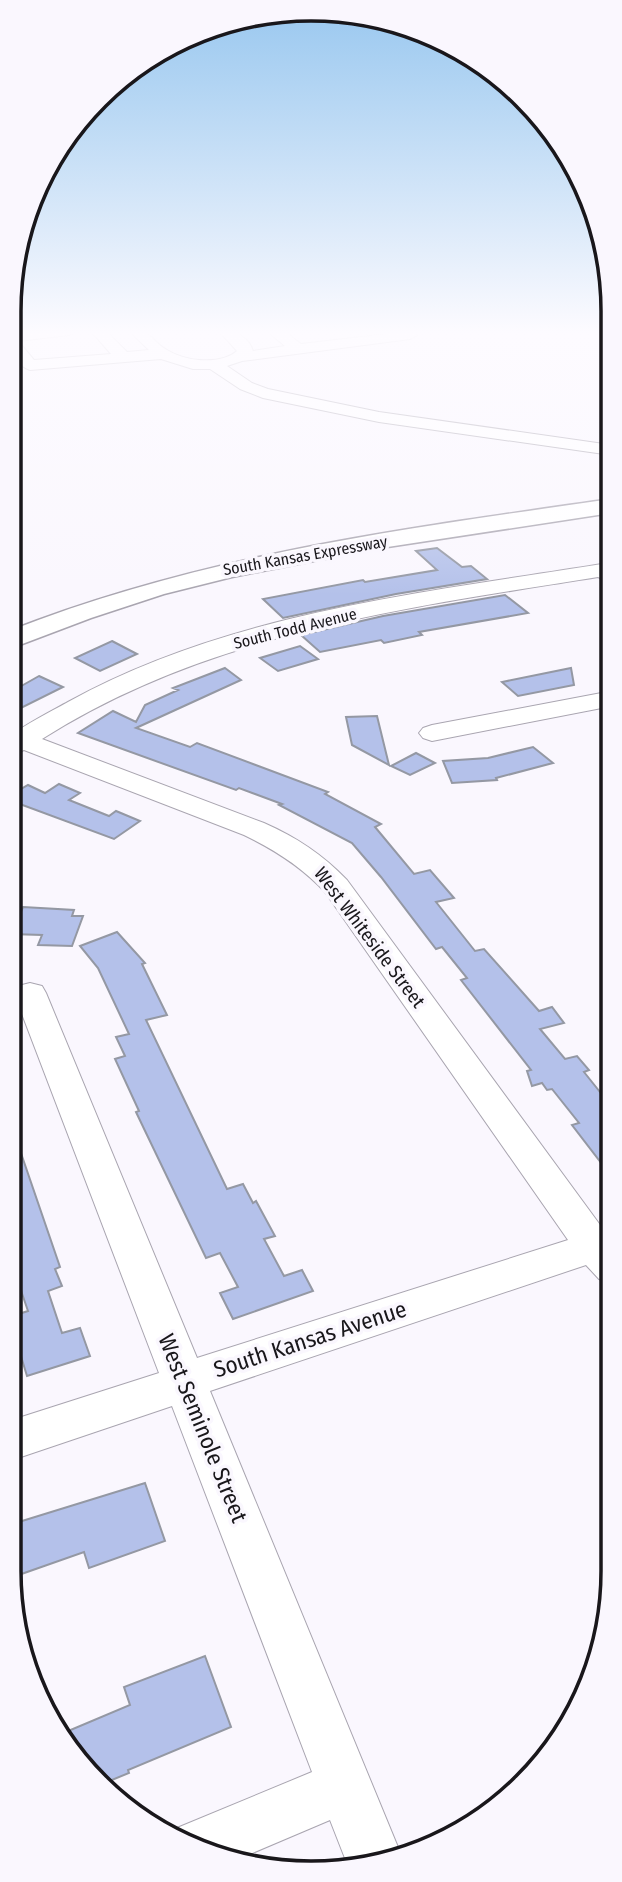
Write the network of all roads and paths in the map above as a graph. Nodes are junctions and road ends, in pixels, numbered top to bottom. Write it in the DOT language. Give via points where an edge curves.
graph roads {
  1 [pos="399,419"];
  2 [pos="601,449"];
  3 [pos="601,495"];
  4 [pos="601,508"];
  5 [pos="601,575"];
  6 [pos="21,614"];
  7 [pos="21,635"];
  8 [pos="601,700"];
  9 [pos="432,733"];
  10 [pos="21,740"];
  11 [pos="21,746"];
  12 [pos="30,993"];
  13 [pos="601,1246"];
  14 [pos="601,1253"];
  15 [pos="185,1382"];
  16 [pos="21,1437"];
  17 [pos="344,1786"];
  18 [pos="210,1843"];
  19 [pos="372,1854"];
  1 -- 2 [label="street"];
  3 -- 6 [label="main road, South Kansas Expressway" via="202,559 69,596"];
  4 -- 7 [label="main road, South Kansas Expressway" via="218,571 57,619"];
  5 -- 10 [label="street, South Todd Avenue" via="342,614 252,637 125,683"];
  8 -- 9 [label="street"];
  11 -- 13 [label="street, West Whiteside Street" via="254,829 318,865 563,1201"];
  12 -- 15 [label="street, West Seminole Street"];
  14 -- 15 [label="street, South Kansas Avenue"];
  15 -- 16 [label="street, South Kansas Avenue"];
  15 -- 17 [label="street, West Seminole Street"];
  17 -- 18 [label="street"];
  17 -- 19 [label="street, West Seminole Street"];
}
